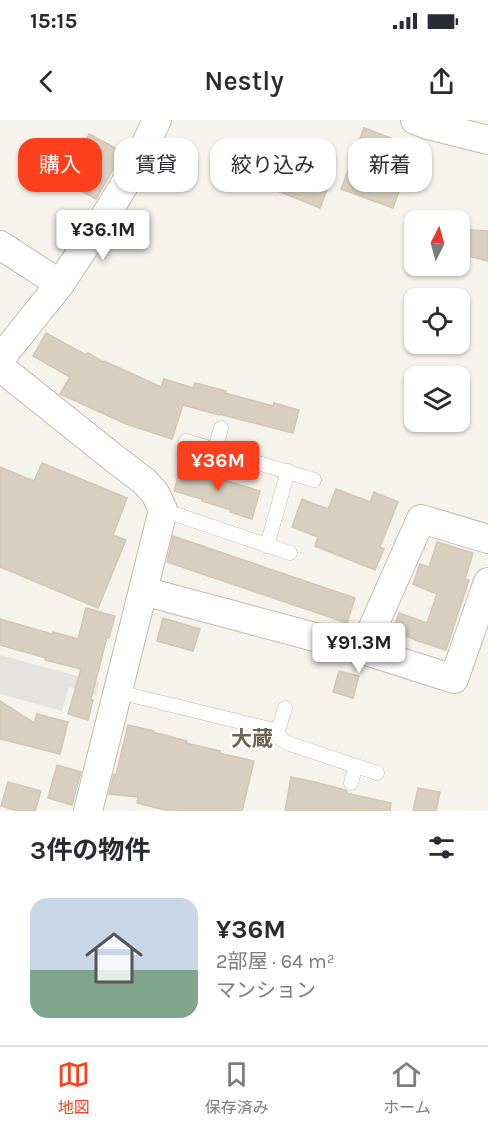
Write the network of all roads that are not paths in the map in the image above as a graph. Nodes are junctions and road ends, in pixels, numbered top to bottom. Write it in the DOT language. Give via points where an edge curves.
graph roads {
  1 [pos="157,120"];
  2 [pos="415,120"];
  3 [pos="488,140"];
  4 [pos="0,245"];
  5 [pos="60,284"];
  6 [pos="0,359"];
  7 [pos="0,367"];
  8 [pos="221,428"];
  9 [pos="186,441"];
  10 [pos="215,450"];
  11 [pos="288,471"];
  12 [pos="315,480"];
  13 [pos="163,510"];
  14 [pos="488,539"];
  15 [pos="267,546"];
  16 [pos="290,553"];
  17 [pos="488,582"];
  18 [pos="143,591"];
  19 [pos="363,650"];
  20 [pos="118,692"];
  21 [pos="285,708"];
  22 [pos="278,731"];
  23 [pos="355,767"];
  24 [pos="377,773"];
  25 [pos="351,783"];
  26 [pos="88,811"];
  1 -- 5 [label="street" via="110,210"];
  2 -- 3 [label="street"];
  4 -- 5 [label="street"];
  5 -- 6 [label="street"];
  7 -- 13 [label="street" via="144,481"];
  8 -- 10 [label="lane"];
  9 -- 10 [label="lane"];
  10 -- 11 [label="lane"];
  11 -- 12 [label="lane"];
  11 -- 15 [label="lane"];
  13 -- 15 [label="lane"];
  13 -- 18 [label="street"];
  14 -- 19 [label="street" via="421,519"];
  15 -- 16 [label="lane"];
  17 -- 19 [label="street" via="454,679"];
  18 -- 19 [label="street"];
  18 -- 20 [label="street"];
  20 -- 22 [label="lane"];
  20 -- 26 [label="street"];
  21 -- 22 [label="lane"];
  22 -- 23 [label="lane" via="287,743"];
  23 -- 24 [label="lane"];
  23 -- 25 [label="lane"];
}
